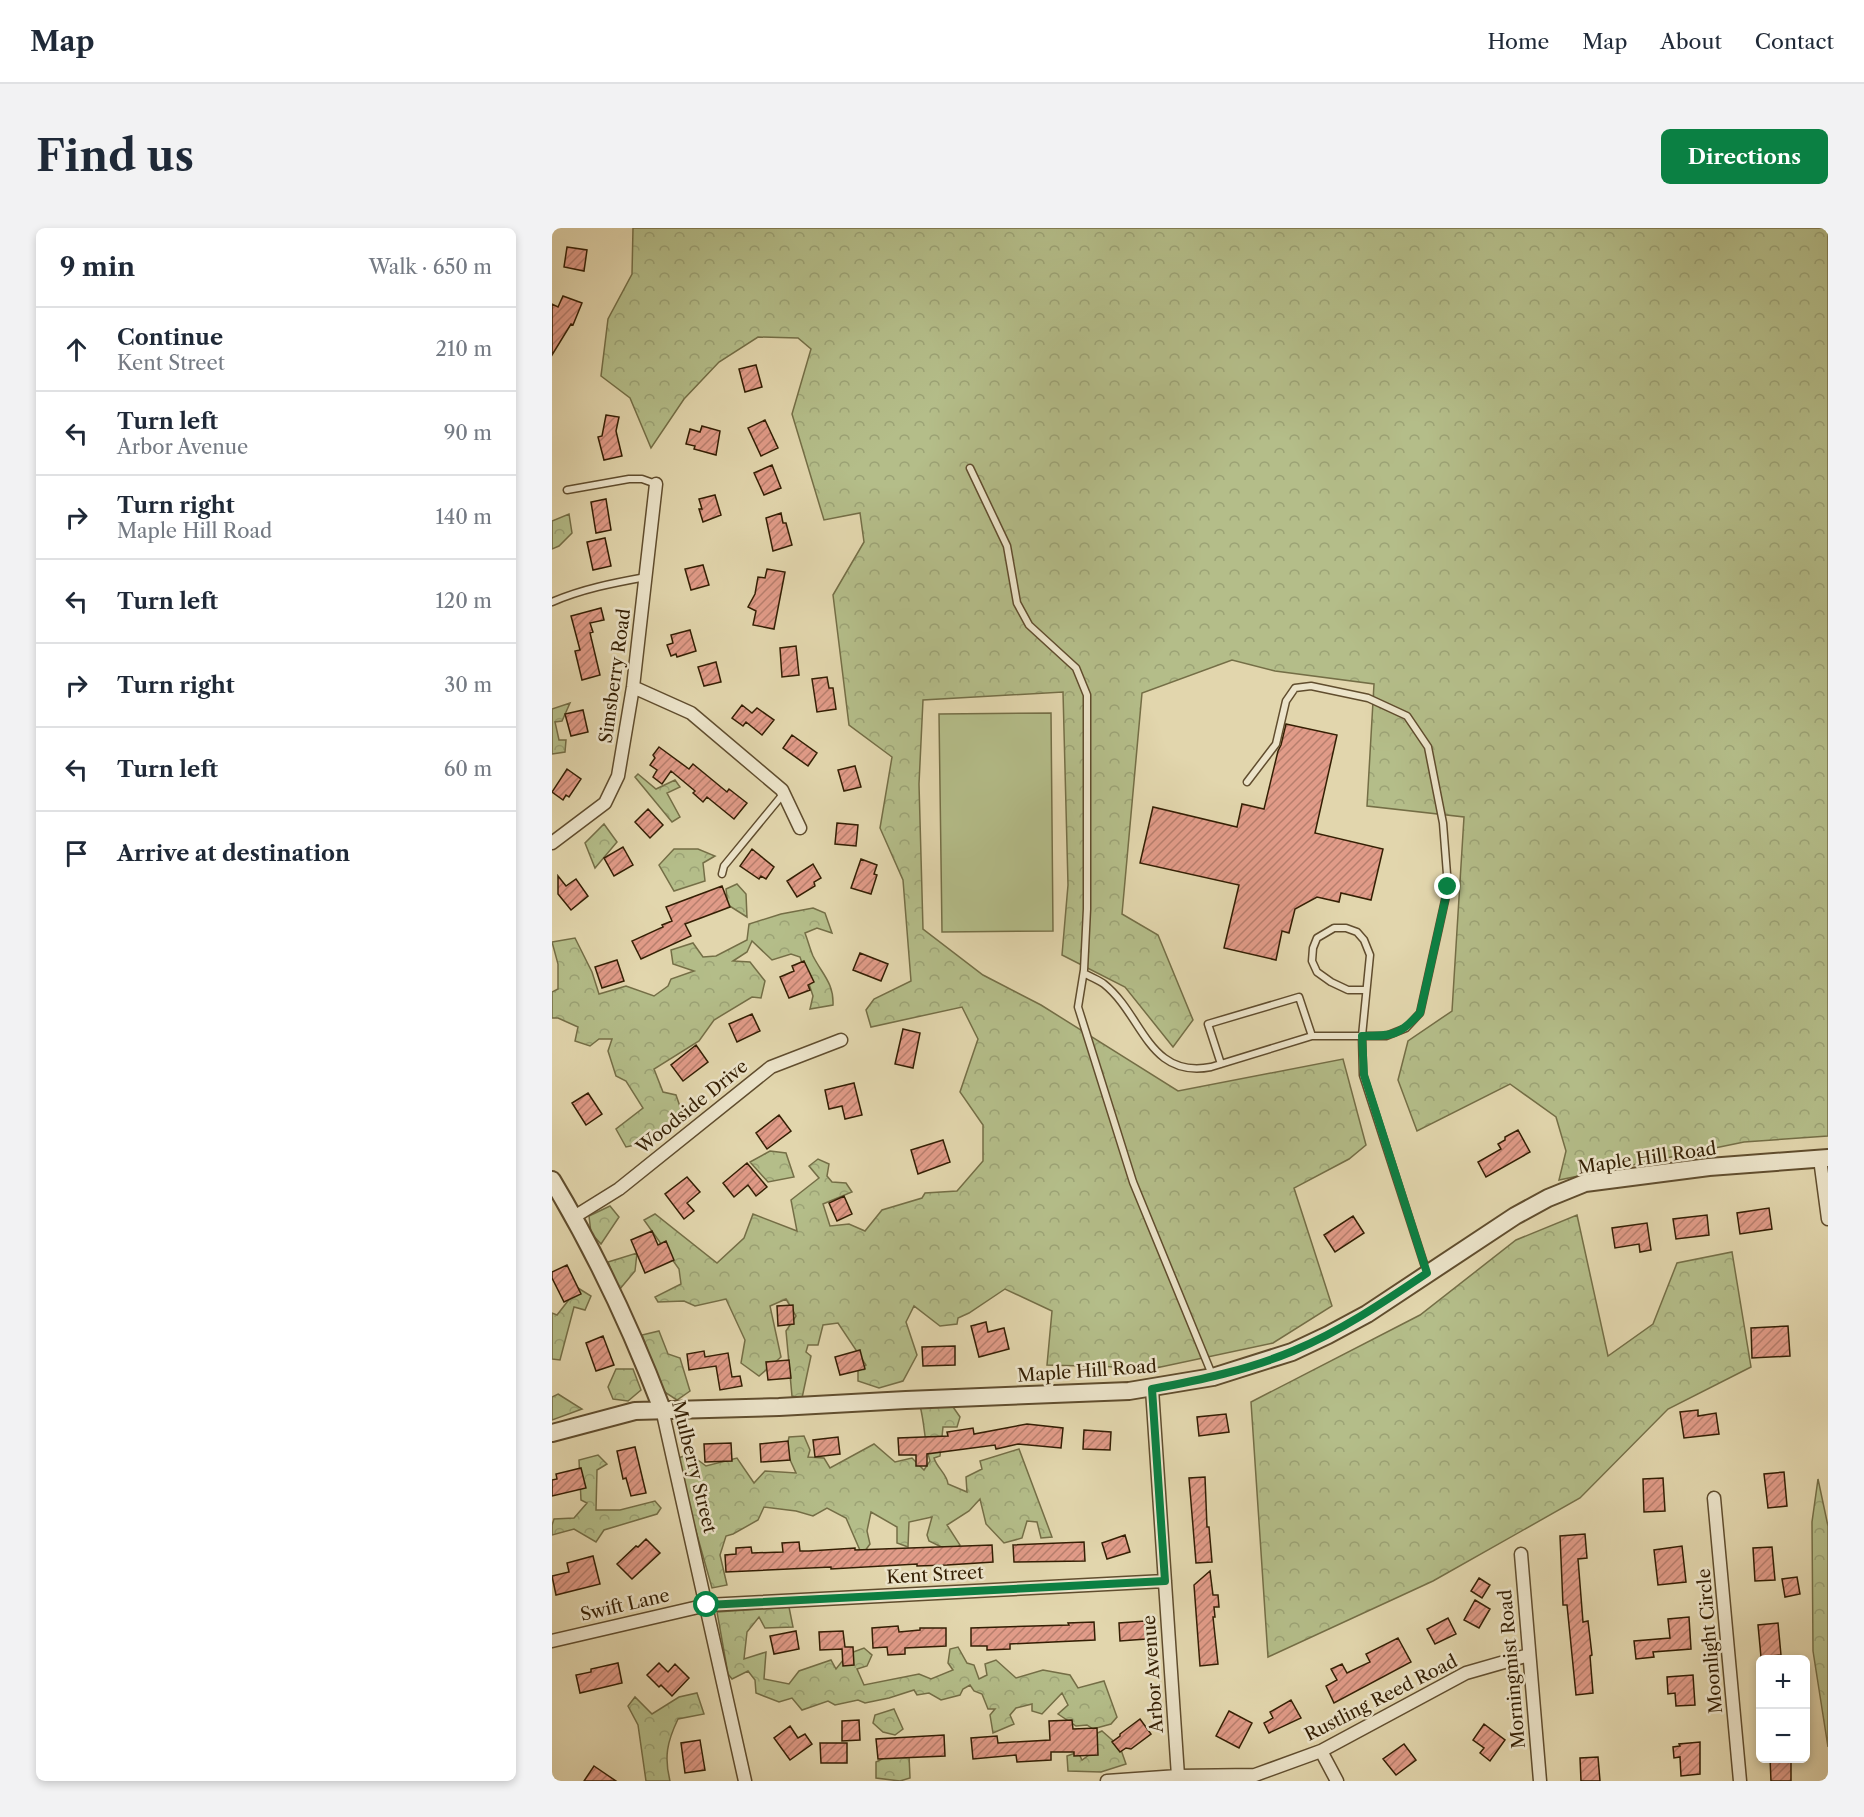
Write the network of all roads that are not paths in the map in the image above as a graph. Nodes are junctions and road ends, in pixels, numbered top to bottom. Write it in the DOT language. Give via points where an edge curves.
graph roads {
  1 [pos="970,468"];
  2 [pos="656,484"];
  3 [pos="567,490"];
  4 [pos="646,578"];
  5 [pos="552,602"];
  6 [pos="633,687"];
  7 [pos="1247,782"];
  8 [pos="784,793"];
  9 [pos="800,828"];
  10 [pos="552,843"];
  11 [pos="722,874"];
  12 [pos="1084,973"];
  13 [pos="1366,990"];
  14 [pos="1312,1036"];
  15 [pos="1362,1036"];
  16 [pos="841,1040"];
  17 [pos="1221,1064"];
  18 [pos="1824,1159"];
  19 [pos="552,1180"];
  20 [pos="574,1217"];
  21 [pos="1828,1219"];
  22 [pos="1427,1273"];
  23 [pos="1213,1377"];
  24 [pos="1152,1389"];
  25 [pos="662,1409"];
  26 [pos="552,1433"];
  27 [pos="1714,1498"];
  28 [pos="1521,1554"];
  29 [pos="1165,1581"];
  30 [pos="707,1605"];
  31 [pos="552,1641"];
  32 [pos="1529,1655"];
  33 [pos="1321,1751"];
  34 [pos="1178,1776"];
  35 [pos="745,1781"];
  36 [pos="1107,1781"];
  37 [pos="1337,1781"];
  38 [pos="1540,1781"];
  39 [pos="1740,1781"];
  1 -- 12 [label="lane" via="1007,546 1017,603 1029,625 1076,668 1087,695"];
  2 -- 3 [label="lane" via="629,479"];
  2 -- 4 [label="street, Simsberry Road"];
  4 -- 5 [label="lane" via="601,585"];
  4 -- 6 [label="street, Simsberry Road"];
  6 -- 8 [label="street" via="691,713"];
  6 -- 10 [label="street, Simsberry Road" via="618,776 605,803"];
  7 -- 15 [label="lane" via="1276,744 1286,701 1295,688 1311,686 1368,698 1407,716 1428,747 1443,823 1448,887 1420,1013 1406,1028 1386,1036"];
  8 -- 9 [label="street"];
  8 -- 11 [label="lane" via="724,866"];
  12 -- 17 [label="lane" via="1104,984 1149,1044 1172,1064 1197,1069"];
  12 -- 23 [label="lane" via="1078,1007 1133,1182"];
  13 -- 13 [label="lane" via="1348,990 1317,972 1312,961 1317,938 1340,928 1357,932 1364,939 1370,956"];
  13 -- 15 [label="lane"];
  14 -- 15 [label="lane"];
  14 -- 17 [label="lane"];
  14 -- 17 [label="lane" via="1299,997 1208,1024"];
  15 -- 22 [label="lane" via="1364,1075"];
  16 -- 20 [label="street, Woodside Drive" via="771,1067 619,1189"];
  18 -- 21 [label="street"];
  18 -- 22 [label="street, Maple Hill Road" via="1709,1167 1586,1183 1515,1216"];
  19 -- 20 [label="street, Mulberry Street"];
  20 -- 25 [label="street, Mulberry Street" via="600,1264"];
  22 -- 23 [label="street, Maple Hill Road" via="1328,1335 1292,1352"];
  23 -- 24 [label="street, Maple Hill Road"];
  24 -- 25 [label="street, Maple Hill Road"];
  24 -- 29 [label="street, Arbor Avenue"];
  25 -- 26 [label="street, Maple Hill Road"];
  25 -- 30 [label="street, Mulberry Street"];
  27 -- 39 [label="street, Moonlight Circle"];
  28 -- 32 [label="street, Morningmist Road"];
  29 -- 30 [label="street, Kent Street"];
  29 -- 34 [label="street, Arbor Avenue"];
  30 -- 31 [label="street, Swift Lane"];
  30 -- 35 [label="street, Mulberry Street"];
  32 -- 33 [label="street, Rustling Reed Road" via="1466,1673"];
  32 -- 38 [label="street, Morningmist Road"];
  33 -- 34 [label="street, Rustling Reed Road" via="1255,1775"];
  33 -- 37 [label="street"];
  34 -- 36 [label="street, Rustling Reed Road"];
}
